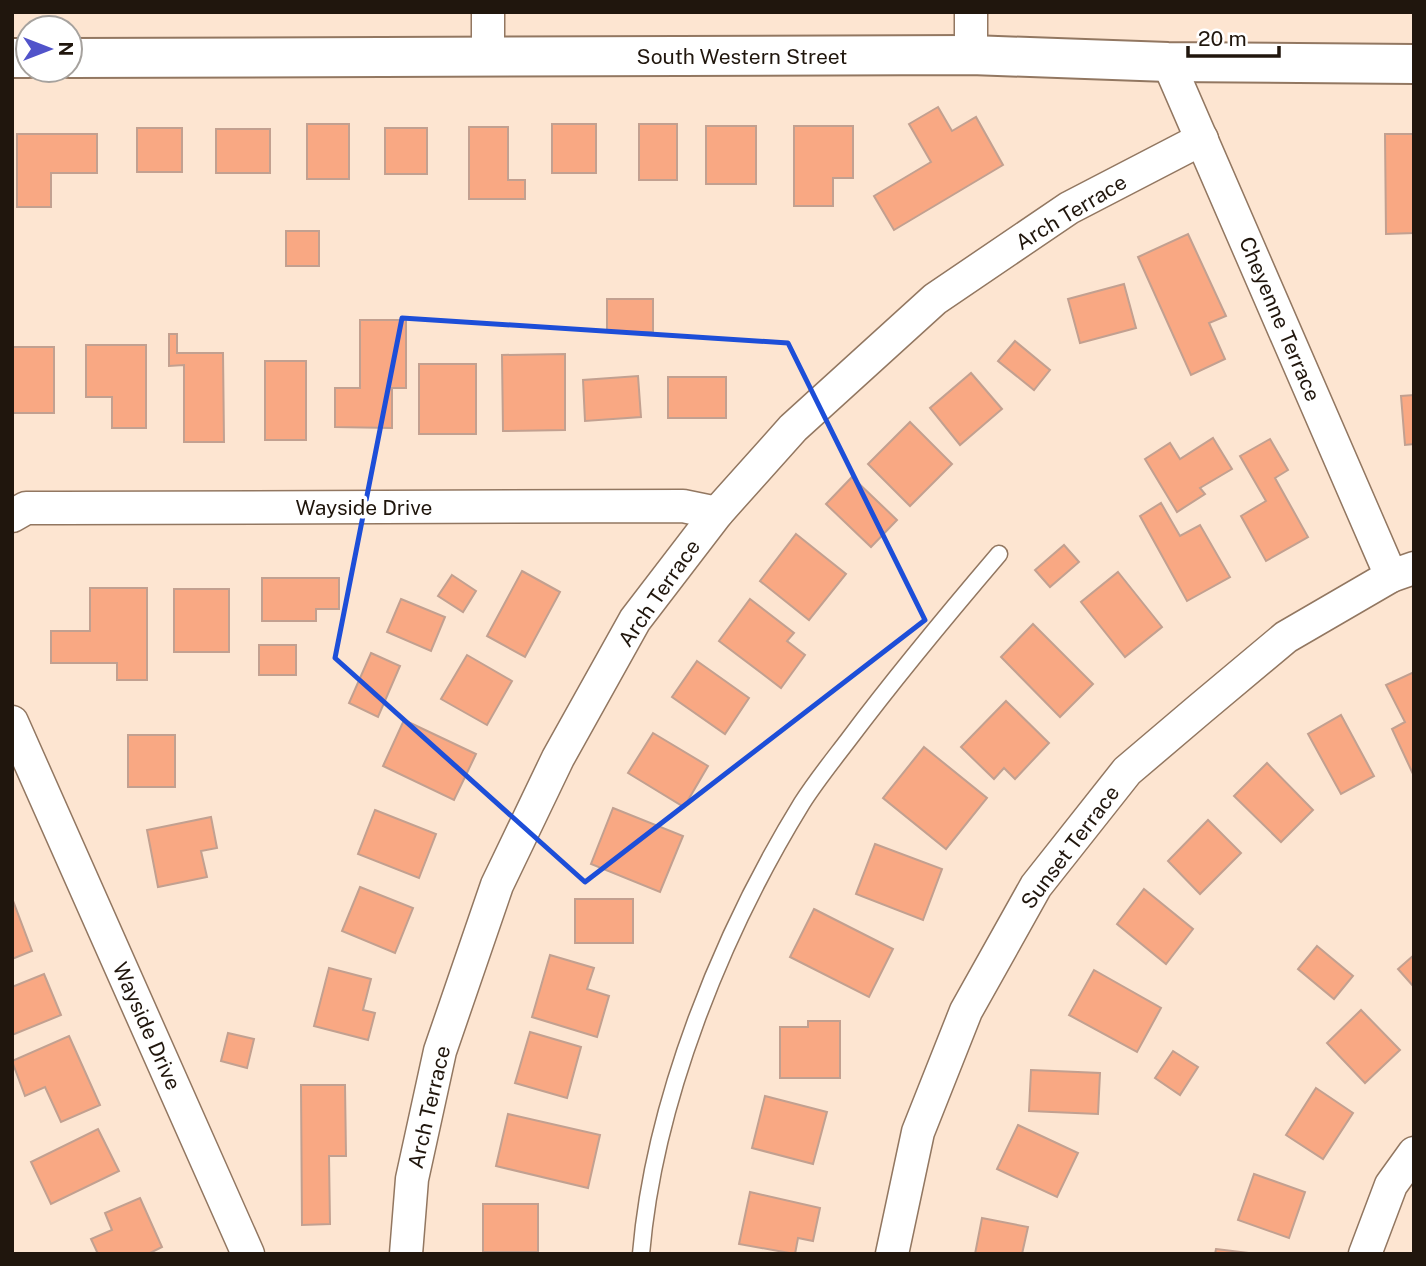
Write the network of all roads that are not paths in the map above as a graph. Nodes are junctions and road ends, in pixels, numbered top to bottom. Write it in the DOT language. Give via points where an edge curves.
graph roads {
  1 [pos="488,12"];
  2 [pos="971,12"];
  3 [pos="971,55"];
  4 [pos="488,57"];
  5 [pos="84,58"];
  6 [pos="1168,62"];
  7 [pos="1414,64"];
  8 [pos="1202,139"];
  9 [pos="17,509"];
  10 [pos="717,513"];
  11 [pos="999,554"];
  12 [pos="1403,572"];
  13 [pos="12,722"];
  14 [pos="1414,1153"];
  15 [pos="248,1254"];
  16 [pos="406,1254"];
  17 [pos="641,1254"];
  18 [pos="892,1254"];
  19 [pos="1364,1254"];
  1 -- 4 [label="street"];
  2 -- 3 [label="street"];
  3 -- 4 [label="main road, South Western Street"];
  3 -- 6 [label="main road, South Western Street"];
  4 -- 5 [label="main road, South Western Street"];
  6 -- 7 [label="main road, South Western Street"];
  6 -- 8 [label="street, Cheyenne Terrace"];
  8 -- 10 [label="street, Arch Terrace" via="1069,208 935,299 793,428"];
  8 -- 12 [label="street, Cheyenne Terrace"];
  9 -- 10 [label="street, Wayside Drive" via="683,506"];
  10 -- 16 [label="street, Arch Terrace" via="635,620 558,758 497,885 440,1051 412,1179"];
  11 -- 17 [label="lane" via="906,663 802,802 732,932 686,1048 651,1181"];
  12 -- 18 [label="street, Sunset Terrace" via="1286,637 1127,771 1036,886 966,1011 918,1132"];
  13 -- 15 [label="street, Wayside Drive"];
  14 -- 19 [label="street" via="1391,1185"];
}
